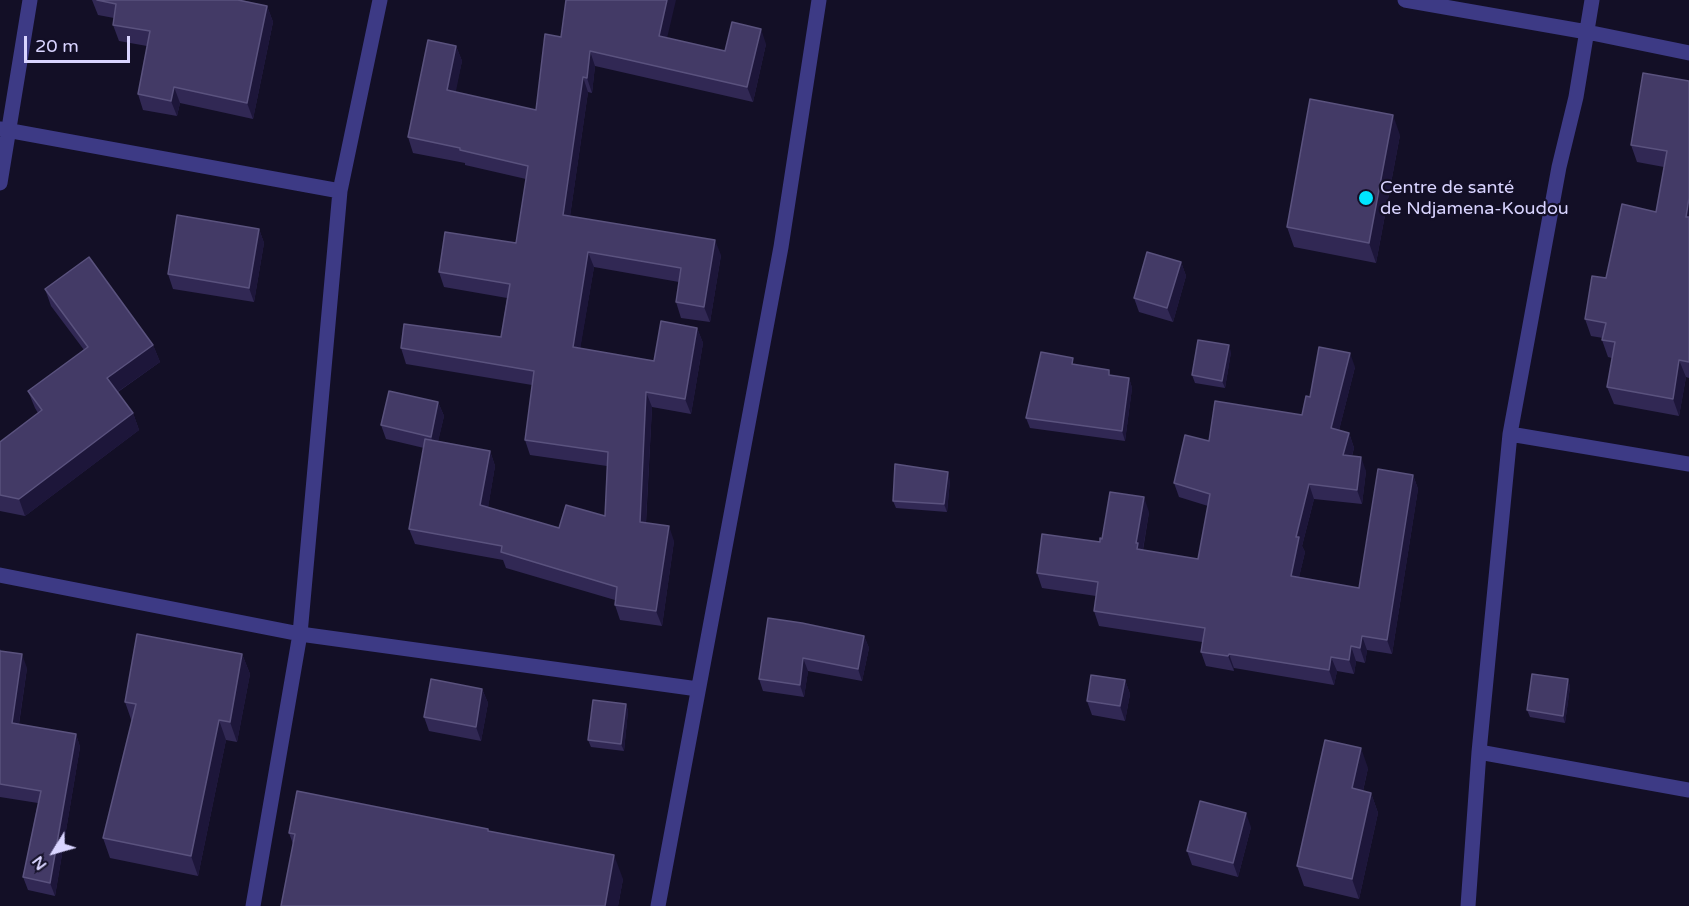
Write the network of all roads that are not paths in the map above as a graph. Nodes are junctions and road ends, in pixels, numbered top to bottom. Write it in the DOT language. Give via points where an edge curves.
graph roads {
  1 [pos="30,0"];
  2 [pos="380,0"];
  3 [pos="819,0"];
  4 [pos="1405,0"];
  5 [pos="1592,0"];
  6 [pos="1587,32"];
  7 [pos="1689,53"];
  8 [pos="5,130"];
  9 [pos="0,183"];
  10 [pos="340,191"];
  11 [pos="1510,434"];
  12 [pos="1689,464"];
  13 [pos="0,575"];
  14 [pos="300,634"];
  15 [pos="698,689"];
  16 [pos="1479,752"];
  17 [pos="1689,790"];
  18 [pos="253,906"];
  19 [pos="658,906"];
  20 [pos="1468,906"];
  1 -- 8 [label="street"];
  2 -- 10 [label="street"];
  3 -- 15 [label="street" via="782,246"];
  4 -- 6 [label="street"];
  5 -- 6 [label="street"];
  6 -- 7 [label="street"];
  6 -- 11 [label="street"];
  8 -- 9 [label="street"];
  8 -- 10 [label="street"];
  10 -- 14 [label="street"];
  11 -- 12 [label="street"];
  11 -- 16 [label="street"];
  13 -- 14 [label="street"];
  14 -- 15 [label="street"];
  14 -- 18 [label="street"];
  15 -- 19 [label="street"];
  16 -- 17 [label="street"];
  16 -- 20 [label="street"];
}
